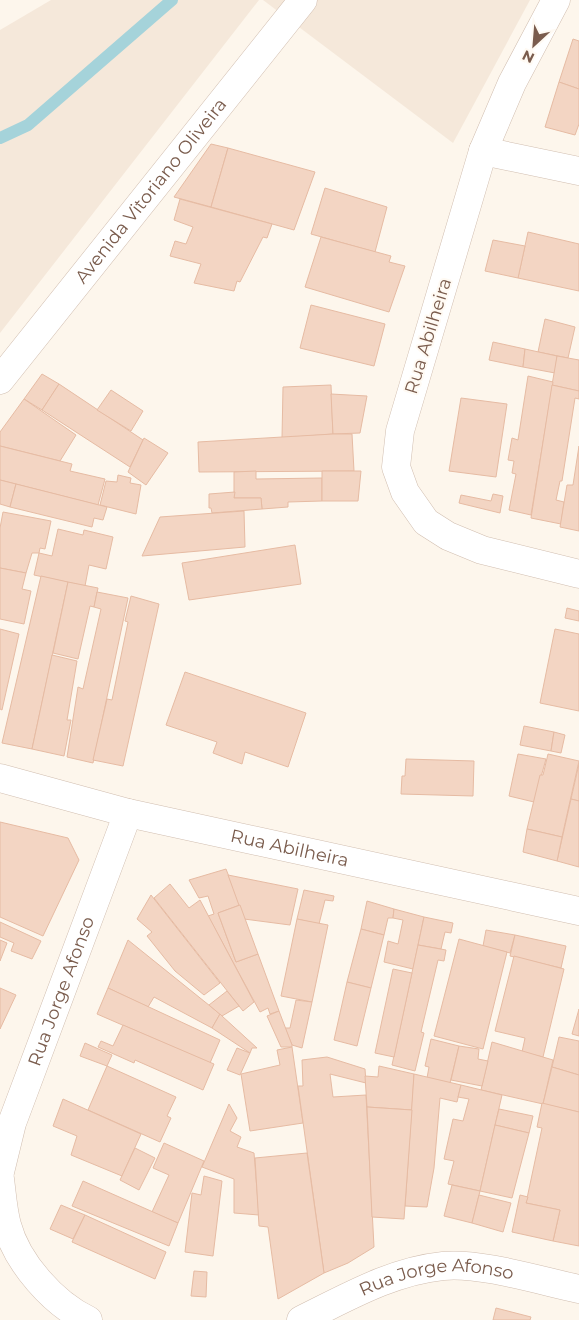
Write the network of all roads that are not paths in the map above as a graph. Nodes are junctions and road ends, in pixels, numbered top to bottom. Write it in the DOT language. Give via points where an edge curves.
graph roads {
  1 [pos="303,0"];
  2 [pos="556,0"];
  3 [pos="483,151"];
  4 [pos="579,171"];
  5 [pos="0,380"];
  6 [pos="579,574"];
  7 [pos="0,778"];
  8 [pos="128,813"];
  9 [pos="579,911"];
  10 [pos="0,1172"];
  11 [pos="0,1179"];
  12 [pos="579,1288"];
  13 [pos="88,1320"];
  14 [pos="300,1320"];
  1 -- 5 [label="street, Avenida Vitoriano Oliveira"];
  2 -- 3 [label="street, Rua Abilheira" via="512,84"];
  3 -- 4 [label="street"];
  3 -- 6 [label="street, Rua Abilheira" via="400,431 396,467 405,492 426,522 448,536 482,550"];
  7 -- 8 [label="street, Rua Abilheira"];
  8 -- 9 [label="street, Rua Abilheira"];
  8 -- 10 [label="street, Rua Jorge Afonso" via="12,1123"];
  11 -- 13 [label="street" via="7,1226 28,1270 72,1312"];
  12 -- 14 [label="street, Rua Jorge Afonso" via="471,1266 444,1266 411,1272 370,1287"];
}
